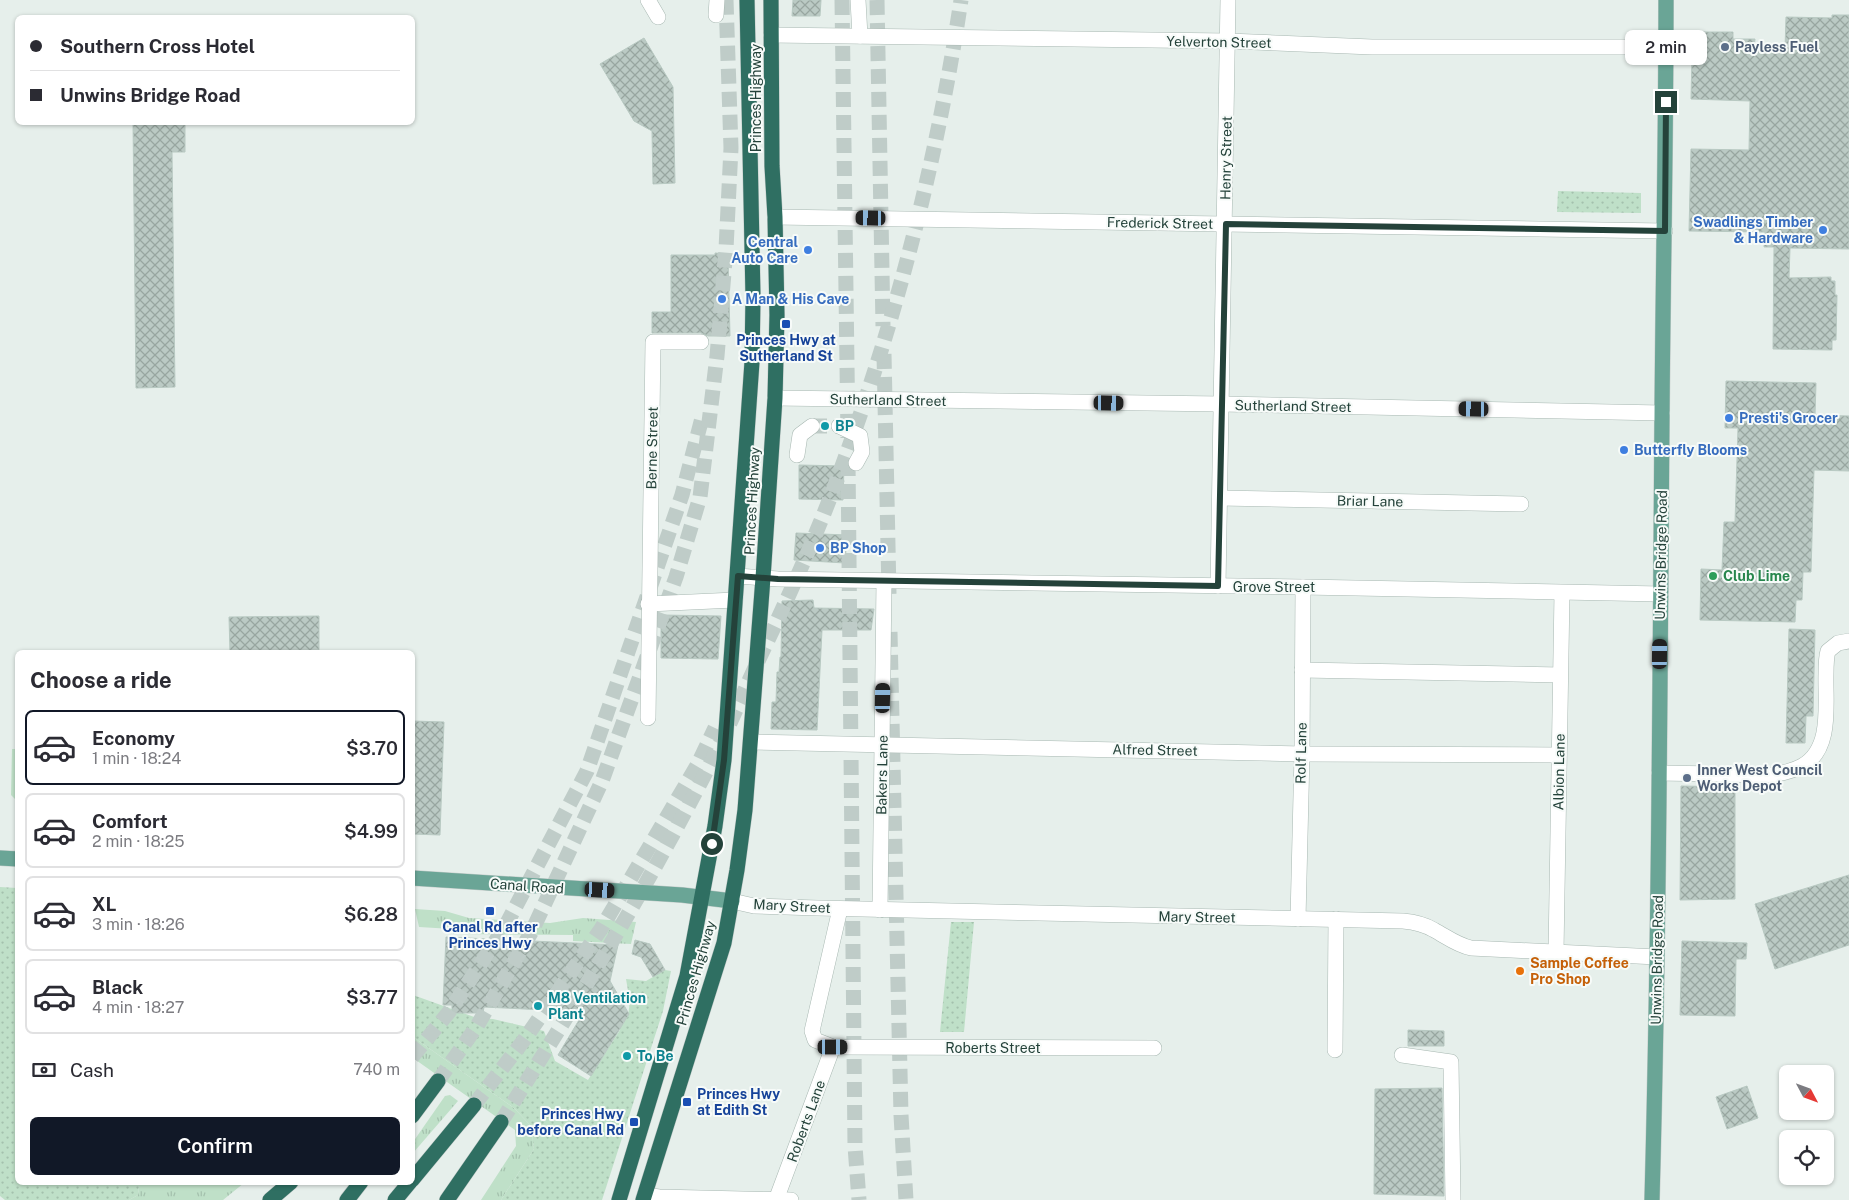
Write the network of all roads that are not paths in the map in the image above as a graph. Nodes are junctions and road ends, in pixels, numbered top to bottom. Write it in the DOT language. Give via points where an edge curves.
graph roads {
  1 [pos="648,0"];
  2 [pos="748,0"];
  3 [pos="771,0"];
  4 [pos="858,0"];
  5 [pos="1228,0"];
  6 [pos="1666,0"];
  7 [pos="658,17"];
  8 [pos="772,35"];
  9 [pos="860,36"];
  10 [pos="1228,41"];
  11 [pos="1666,47"];
  12 [pos="775,217"];
  13 [pos="1226,224"];
  14 [pos="1665,231"];
  15 [pos="701,342"];
  16 [pos="775,398"];
  17 [pos="1222,404"];
  18 [pos="1662,413"];
  19 [pos="812,426"];
  20 [pos="839,426"];
  21 [pos="798,455"];
  22 [pos="856,463"];
  23 [pos="1220,498"];
  24 [pos="1521,504"];
  25 [pos="738,576"];
  26 [pos="763,578"];
  27 [pos="884,581"];
  28 [pos="1218,586"];
  29 [pos="1303,587"];
  30 [pos="1562,593"];
  31 [pos="1661,594"];
  32 [pos="735,600"];
  33 [pos="648,604"];
  34 [pos="1849,641"];
  35 [pos="1302,670"];
  36 [pos="1560,675"];
  37 [pos="648,718"];
  38 [pos="751,742"];
  39 [pos="882,744"];
  40 [pos="1302,754"];
  41 [pos="1559,755"];
  42 [pos="1659,773"];
  43 [pos="0,858"];
  44 [pos="15,859"];
  45 [pos="415,878"];
  46 [pos="702,897"];
  47 [pos="732,901"];
  48 [pos="840,908"];
  49 [pos="880,910"];
  50 [pos="1298,919"];
  51 [pos="1336,919"];
  52 [pos="1556,952"];
  53 [pos="1657,957"];
  54 [pos="833,1047"];
  55 [pos="1154,1048"];
  56 [pos="1335,1050"];
  57 [pos="1402,1055"];
  58 [pos="438,1081"];
  59 [pos="474,1105"];
  60 [pos="415,1112"];
  61 [pos="501,1122"];
  62 [pos="415,1176"];
  63 [pos="288,1185"];
  64 [pos="359,1185"];
  65 [pos="408,1185"];
  66 [pos="644,1197"];
  67 [pos="719,1199"];
  68 [pos="271,1200"];
  69 [pos="347,1200"];
  70 [pos="395,1200"];
  71 [pos="447,1200"];
  72 [pos="619,1200"];
  73 [pos="776,1200"];
  74 [pos="791,1200"];
  75 [pos="1453,1200"];
  76 [pos="1652,1200"];
  1 -- 7 [label="street"];
  2 -- 25 [label="highway, Princes Highway" via="753,297"];
  3 -- 8 [label="highway, Princes Highway"];
  4 -- 9 [label="street"];
  5 -- 10 [label="street, Henry Street"];
  6 -- 11 [label="main road, Unwins Bridge Road"];
  8 -- 9 [label="street, Yelverton Street"];
  8 -- 12 [label="highway, Princes Highway"];
  9 -- 10 [label="street, Yelverton Street"];
  10 -- 11 [label="street, Yelverton Street" via="1381,47"];
  10 -- 13 [label="street, Henry Street"];
  11 -- 14 [label="main road, Unwins Bridge Road"];
  12 -- 13 [label="street, Frederick Street"];
  12 -- 16 [label="highway, Princes Highway"];
  13 -- 14 [label="street, Frederick Street"];
  13 -- 17 [label="street, Henry Street"];
  14 -- 18 [label="main road, Unwins Bridge Road"];
  15 -- 33 [label="street, Berne Street" via="653,342"];
  16 -- 17 [label="street, Sutherland Street"];
  16 -- 26 [label="highway, Princes Highway"];
  17 -- 18 [label="street, Sutherland Street"];
  17 -- 23 [label="street, Henry Street"];
  18 -- 31 [label="main road, Unwins Bridge Road"];
  19 -- 21 [label="street" via="800,435"];
  20 -- 22 [label="street" via="860,436 862,452"];
  23 -- 24 [label="street, Briar Lane"];
  23 -- 28 [label="street, Henry Street"];
  25 -- 26 [label="street, Grove Street"];
  25 -- 32 [label="highway, Princes Highway"];
  26 -- 27 [label="street, Grove Street"];
  26 -- 38 [label="highway, Princes Highway"];
  27 -- 28 [label="street, Grove Street"];
  27 -- 39 [label="street, Bakers Lane"];
  28 -- 29 [label="street, Grove Street"];
  29 -- 30 [label="street, Grove Street"];
  29 -- 35 [label="street, Rolf Lane"];
  30 -- 31 [label="street, Grove Street"];
  30 -- 36 [label="street, Albion Lane"];
  31 -- 42 [label="main road, Unwins Bridge Road"];
  32 -- 33 [label="street"];
  32 -- 46 [label="highway, Princes Highway" via="724,760"];
  33 -- 37 [label="street, Berne Street"];
  34 -- 42 [label="street" via="1838,642 1828,651 1825,728 1812,758 1803,766 1773,774"];
  35 -- 36 [label="street"];
  35 -- 40 [label="street, Rolf Lane"];
  36 -- 41 [label="street, Albion Lane"];
  38 -- 39 [label="street, Alfred Street"];
  38 -- 47 [label="highway, Princes Highway"];
  39 -- 40 [label="street, Alfred Street"];
  39 -- 49 [label="street, Bakers Lane"];
  40 -- 41 [label="street, Alfred Street"];
  40 -- 50 [label="street, Rolf Lane"];
  41 -- 52 [label="street, Albion Lane"];
  42 -- 53 [label="main road, Unwins Bridge Road"];
  43 -- 44 [label="main road"];
  45 -- 46 [label="main road, Canal Road"];
  46 -- 47 [label="main road, Canal Road"];
  46 -- 72 [label="highway, Princes Highway" via="687,976"];
  47 -- 48 [label="street, Mary Street" via="754,906"];
  47 -- 66 [label="highway, Princes Highway" via="724,943"];
  48 -- 49 [label="street, Mary Street"];
  48 -- 54 [label="street" via="812,1031 815,1040"];
  49 -- 50 [label="street, Mary Street"];
  50 -- 51 [label="street, Mary Street"];
  51 -- 52 [label="street, Mary Street" via="1416,922 1471,948"];
  51 -- 56 [label="street"];
  52 -- 53 [label="street, Mary Street"];
  53 -- 76 [label="main road, Unwins Bridge Road"];
  54 -- 55 [label="street, Roberts Street"];
  54 -- 73 [label="street, Roberts Lane"];
  57 -- 75 [label="street" via="1451,1062"];
  58 -- 60 [label="highway"];
  59 -- 62 [label="highway"];
  61 -- 71 [label="highway"];
  63 -- 68 [label="highway"];
  64 -- 69 [label="highway"];
  65 -- 70 [label="highway"];
  66 -- 67 [label="street"];
  67 -- 73 [label="street"];
  73 -- 74 [label="street"];
}
